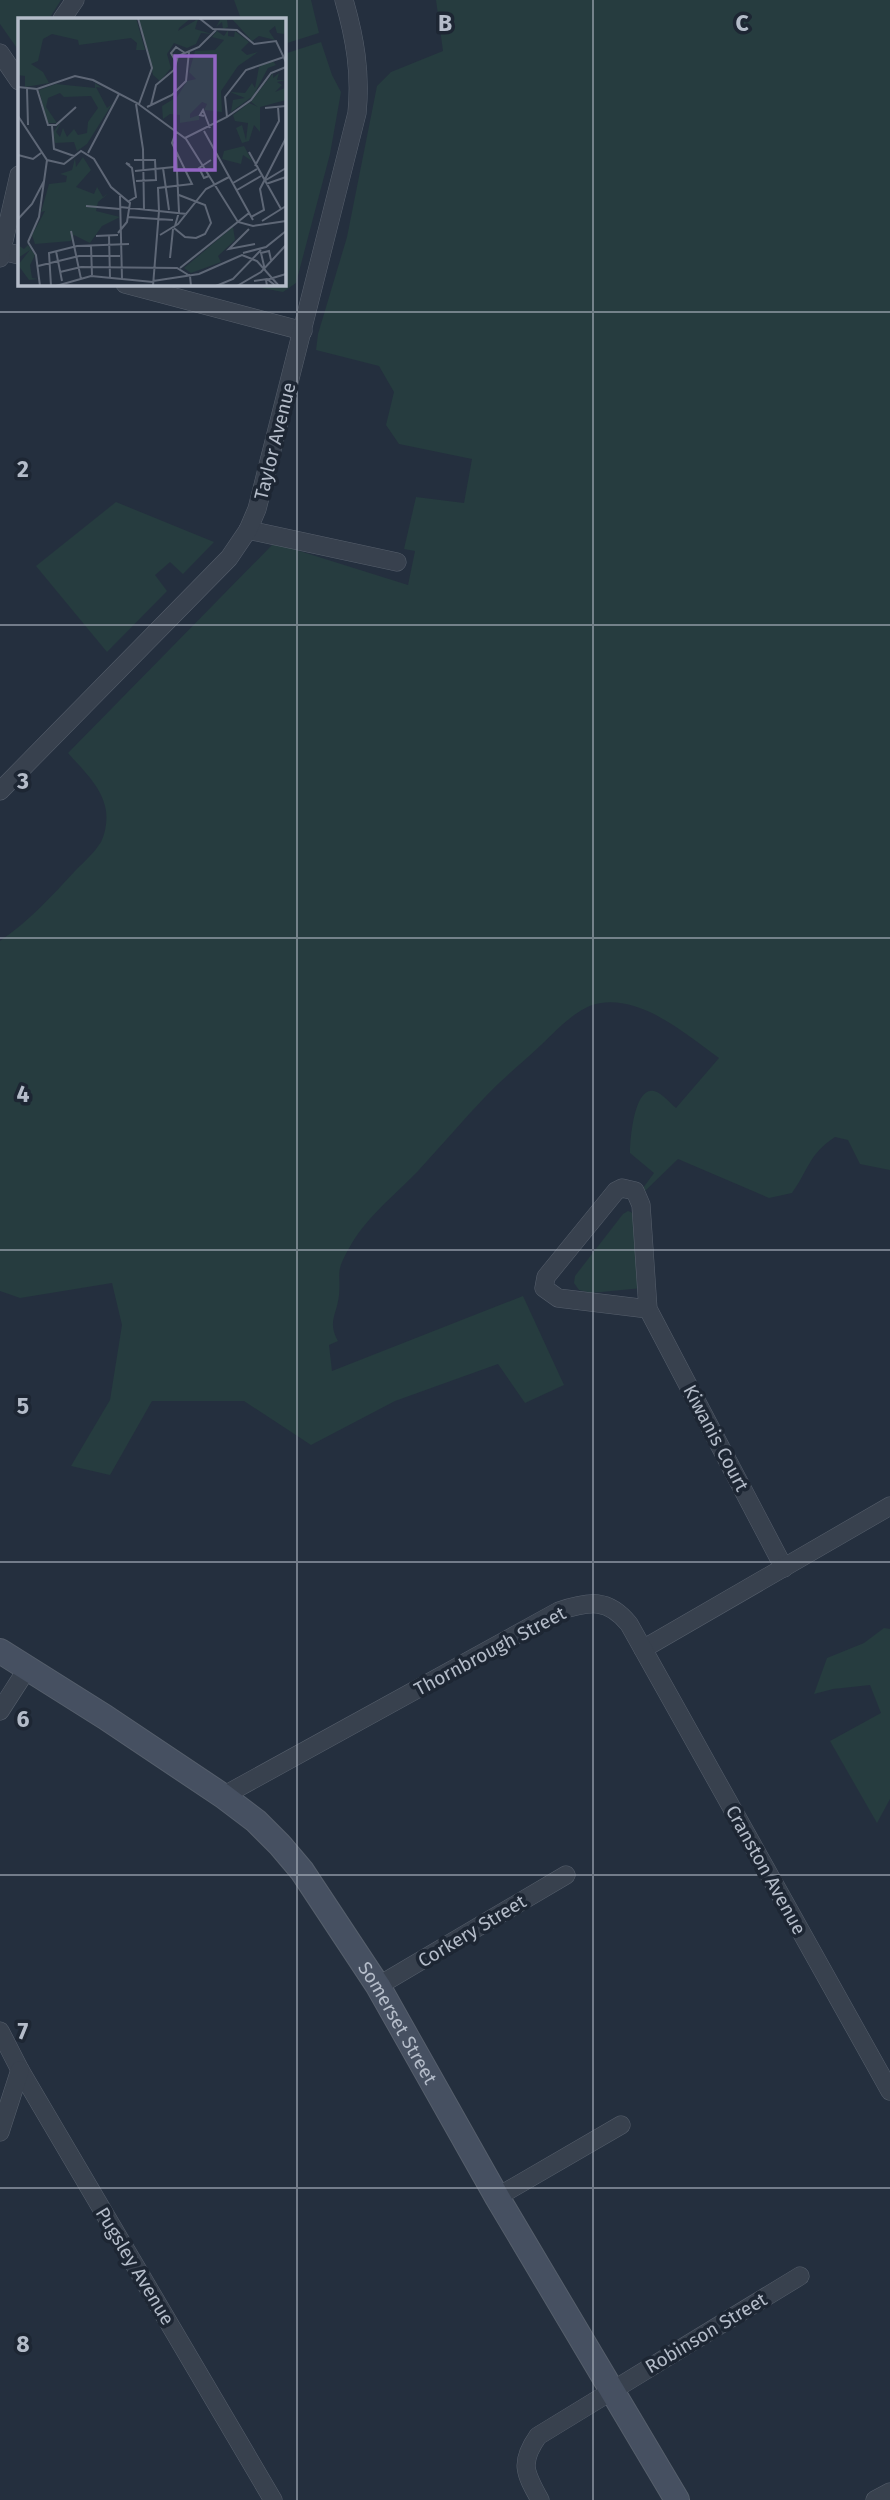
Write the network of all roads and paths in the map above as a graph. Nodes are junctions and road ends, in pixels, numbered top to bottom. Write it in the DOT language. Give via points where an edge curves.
graph roads {
  1 [pos="75,0"];
  2 [pos="344,0"];
  3 [pos="63,18"];
  4 [pos="0,53"];
  5 [pos="18,80"];
  6 [pos="18,182"];
  7 [pos="7,255"];
  8 [pos="129,285"];
  9 [pos="303,331"];
  10 [pos="248,530"];
  11 [pos="397,562"];
  12 [pos="0,791"];
  13 [pos="648,1309"];
  14 [pos="890,1506"];
  15 [pos="784,1568"];
  16 [pos="643,1649"];
  17 [pos="0,1651"];
  18 [pos="27,1669"];
  19 [pos="0,1711"];
  20 [pos="223,1796"];
  21 [pos="566,1875"];
  22 [pos="378,1986"];
  23 [pos="0,2031"];
  24 [pos="20,2070"];
  25 [pos="890,2091"];
  26 [pos="621,2124"];
  27 [pos="0,2133"];
  28 [pos="497,2197"];
  29 [pos="800,2276"];
  30 [pos="611,2390"];
  31 [pos="890,2492"];
  32 [pos="273,2500"];
  33 [pos="540,2500"];
  34 [pos="677,2500"];
  35 [pos="875,2500"];
  1 -- 3 [label="street"];
  2 -- 9 [label="street, Taylor Avenue" via="357,51 357,113"];
  4 -- 5 [label="street"];
  6 -- 7 [label="street"];
  8 -- 9 [label="street"];
  9 -- 10 [label="street, Taylor Avenue"];
  10 -- 11 [label="street"];
  10 -- 12 [label="street, Taylor Avenue" via="229,558"];
  13 -- 13 [label="street, Kiwanis Court" via="642,1205 635,1191 622,1188 546,1277 544,1288 558,1298"];
  13 -- 15 [label="street, Kiwanis Court"];
  14 -- 15 [label="street"];
  15 -- 16 [label="street"];
  16 -- 20 [label="street, Thornbrough Street" via="629,1624 611,1607 577,1605 559,1611"];
  16 -- 25 [label="street, Cranston Avenue"];
  17 -- 18 [label="main road, Somerset Street"];
  18 -- 19 [label="street"];
  18 -- 20 [label="main road, Somerset Street"];
  20 -- 22 [label="main road, Somerset Street" via="287,1853"];
  21 -- 22 [label="street, Corkery Street"];
  22 -- 28 [label="main road, Somerset Street"];
  23 -- 24 [label="street, Pugsley Avenue"];
  24 -- 27 [label="street"];
  24 -- 32 [label="street, Pugsley Avenue"];
  26 -- 28 [label="street"];
  28 -- 30 [label="main road, Somerset Street"];
  29 -- 30 [label="street, Robinson Street"];
  30 -- 33 [label="street, Robinson Street" via="538,2436 528,2449 527,2477"];
  30 -- 34 [label="main road, Somerset Street"];
  31 -- 35 [label="street"];
}
